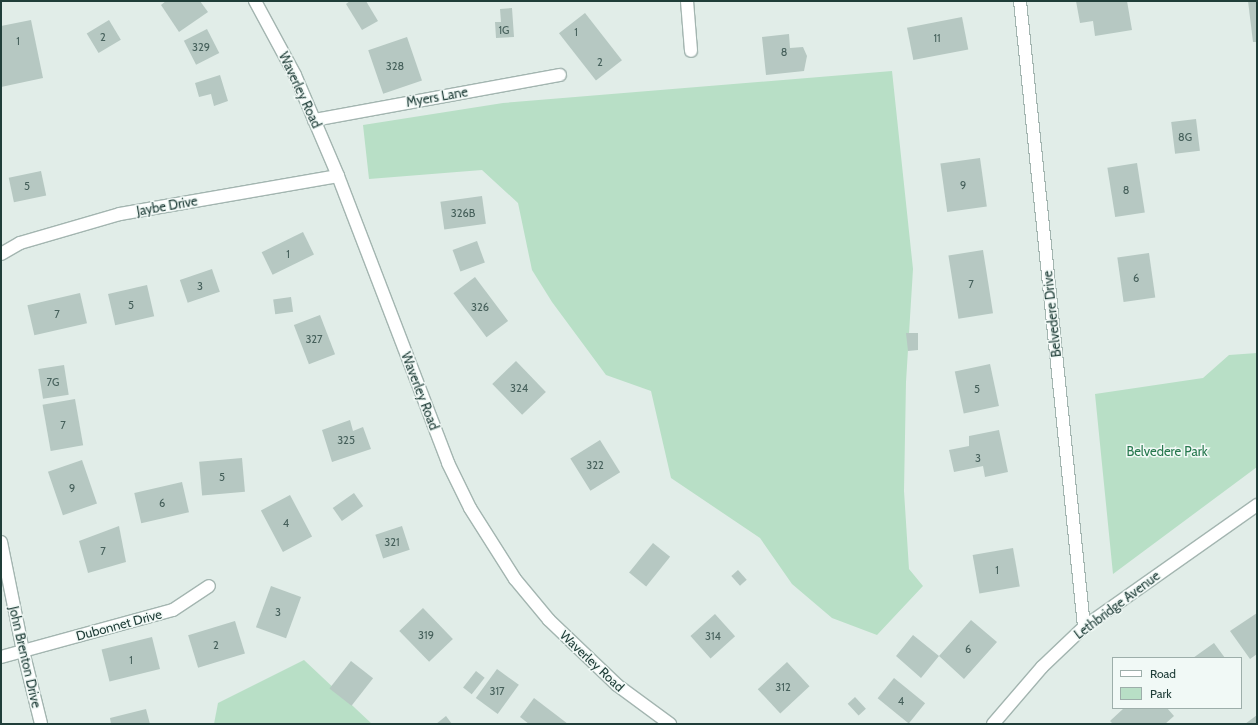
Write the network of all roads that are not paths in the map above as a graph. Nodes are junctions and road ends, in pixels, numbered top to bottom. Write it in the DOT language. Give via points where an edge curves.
graph roads {
  1 [pos="255,1"];
  2 [pos="687,1"];
  3 [pos="1020,1"];
  4 [pos="691,51"];
  5 [pos="560,75"];
  6 [pos="314,120"];
  7 [pos="338,176"];
  8 [pos="1,254"];
  9 [pos="1257,505"];
  10 [pos="1,542"];
  11 [pos="209,586"];
  12 [pos="1084,627"];
  13 [pos="22,651"];
  14 [pos="1,657"];
  15 [pos="41,724"];
  16 [pos="670,724"];
  17 [pos="993,724"];
  1 -- 6 [label="street, Waverley Road" via="295,75"];
  2 -- 4 [label="street"];
  3 -- 12 [label="street, Belvedere Drive"];
  5 -- 6 [label="street, Myers Lane"];
  6 -- 7 [label="street, Waverley Road"];
  7 -- 8 [label="street, Jaybe Drive" via="120,214 20,243"];
  7 -- 16 [label="street, Waverley Road" via="448,463 491,546 514,579 575,647 617,685"];
  9 -- 12 [label="street, Lethbridge Avenue"];
  10 -- 13 [label="street, John Brenton Drive"];
  11 -- 13 [label="street, Dubonnet Drive" via="173,610"];
  12 -- 17 [label="street, Lethbridge Avenue" via="1042,667"];
  13 -- 14 [label="street, Dubonnet Drive"];
  13 -- 15 [label="street, John Brenton Drive"];
}
